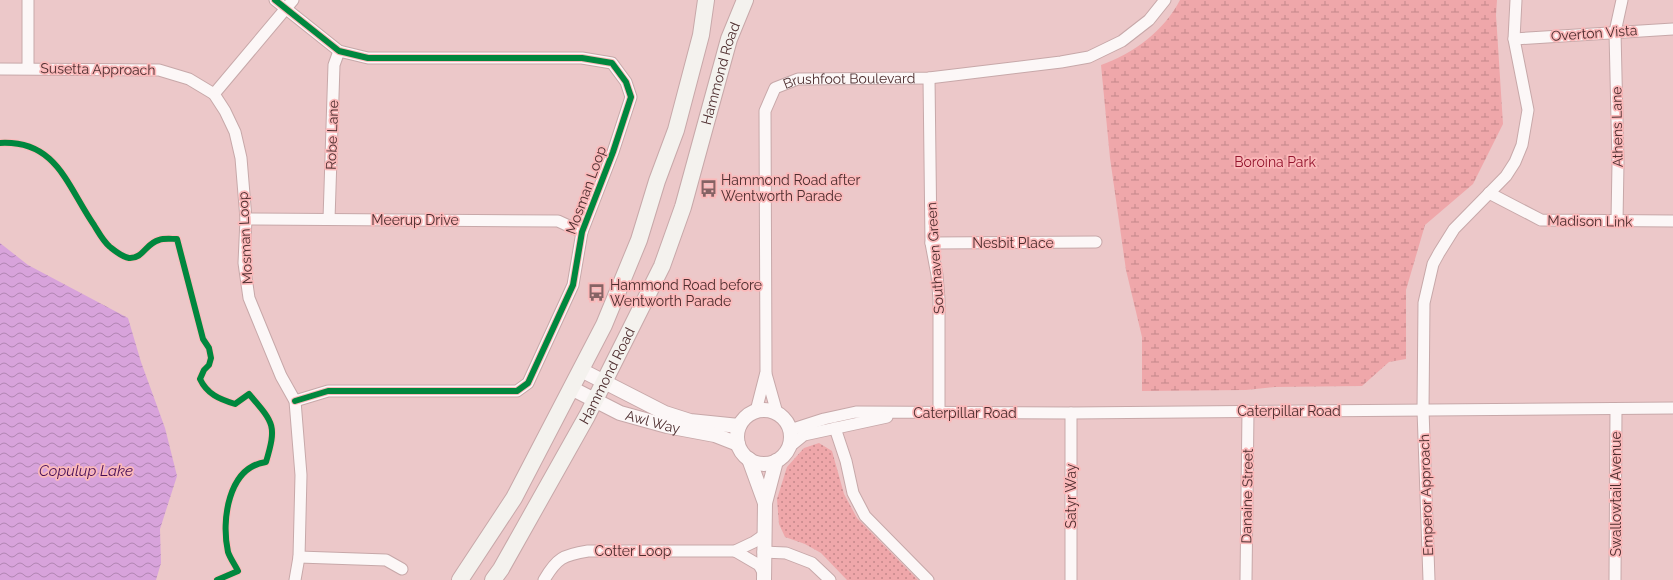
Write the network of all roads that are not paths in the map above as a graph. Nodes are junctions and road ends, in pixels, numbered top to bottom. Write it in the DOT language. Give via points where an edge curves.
graph roads {
  1 [pos="28,0"];
  2 [pos="275,0"];
  3 [pos="293,0"];
  4 [pos="706,0"];
  5 [pos="745,0"];
  6 [pos="1165,0"];
  7 [pos="1516,0"];
  8 [pos="1622,0"];
  9 [pos="286,9"];
  10 [pos="1673,28"];
  11 [pos="1615,32"];
  12 [pos="1514,39"];
  13 [pos="339,51"];
  14 [pos="28,68"];
  15 [pos="0,69"];
  16 [pos="929,78"];
  17 [pos="214,94"];
  18 [pos="1489,194"];
  19 [pos="246,219"];
  20 [pos="329,219"];
  21 [pos="1617,221"];
  22 [pos="1673,222"];
  23 [pos="582,232"];
  24 [pos="1096,242"];
  25 [pos="931,243"];
  26 [pos="581,370"];
  27 [pos="766,372"];
  28 [pos="604,381"];
  29 [pos="571,388"];
  30 [pos="595,399"];
  31 [pos="295,401"];
  32 [pos="1673,408"];
  33 [pos="1616,409"];
  34 [pos="1423,410"];
  35 [pos="756,411"];
  36 [pos="1248,411"];
  37 [pos="777,413"];
  38 [pos="905,413"];
  39 [pos="940,413"];
  40 [pos="1071,413"];
  41 [pos="739,426"];
  42 [pos="835,428"];
  43 [pos="790,430"];
  44 [pos="738,444"];
  45 [pos="788,448"];
  46 [pos="749,459"];
  47 [pos="776,461"];
  48 [pos="765,503"];
  49 [pos="764,534"];
  50 [pos="735,551"];
  51 [pos="763,552"];
  52 [pos="299,557"];
  53 [pos="402,568"];
  54 [pos="764,576"];
  55 [pos="295,580"];
  56 [pos="460,580"];
  57 [pos="493,580"];
  58 [pos="544,580"];
  59 [pos="830,580"];
  60 [pos="928,580"];
  61 [pos="1071,580"];
  62 [pos="1246,580"];
  63 [pos="1429,580"];
  64 [pos="1615,580"];
  1 -- 14 [label="street"];
  2 -- 9 [label="street"];
  3 -- 9 [label="street"];
  4 -- 26 [label="main road, Hammond Road" via="701,35 676,130 639,240 604,325"];
  5 -- 28 [label="main road, Hammond Road" via="729,39 683,207 662,266"];
  6 -- 16 [label="street, Brushfoot Boulevard" via="1149,20 1122,41 1089,57"];
  7 -- 12 [label="street, Emperor Approach"];
  8 -- 11 [label="street, Athens Lane"];
  9 -- 13 [label="street"];
  9 -- 17 [label="street"];
  10 -- 11 [label="street, Overton Vista"];
  11 -- 12 [label="street, Overton Vista"];
  11 -- 21 [label="street, Athens Lane"];
  12 -- 18 [label="street, Emperor Approach" via="1528,110 1522,145 1515,162"];
  13 -- 20 [label="street, Robe Lane" via="334,65"];
  13 -- 23 [label="street, Mosman Loop" via="368,58 582,58 612,63 626,82 631,98"];
  14 -- 15 [label="street, Susetta Approach"];
  14 -- 17 [label="street, Susetta Approach" via="159,70 189,79"];
  16 -- 25 [label="street, Southaven Green"];
  16 -- 27 [label="street, Brushfoot Boulevard" via="798,80 775,88 765,111"];
  17 -- 19 [label="street, Mosman Loop" via="235,132 241,158"];
  18 -- 21 [label="street, Madison Link" via="1541,220"];
  18 -- 34 [label="street, Emperor Approach" via="1454,229 1433,264 1424,303"];
  19 -- 20 [label="street, Meerup Drive"];
  19 -- 31 [label="street, Mosman Loop" via="244,263 249,298 281,376"];
  20 -- 23 [label="street, Meerup Drive" via="558,221"];
  21 -- 22 [label="street, Madison Link"];
  23 -- 31 [label="street, Mosman Loop" via="574,285 528,383 517,392 328,391"];
  24 -- 25 [label="street, Nesbit Place"];
  25 -- 39 [label="street, Southaven Green" via="939,299"];
  26 -- 28 [label="street, Awl Way"];
  26 -- 29 [label="main road, Hammond Road"];
  27 -- 35 [label="street, Brushfoot Boulevard"];
  27 -- 37 [label="street, Brushfoot Boulevard"];
  28 -- 30 [label="main road, Hammond Road"];
  28 -- 41 [label="street, Awl Way" via="665,413 690,420"];
  29 -- 30 [label="street, Awl Way"];
  29 -- 56 [label="main road, Hammond Road" via="514,498"];
  30 -- 44 [label="street, Awl Way" via="620,413 667,426 715,435"];
  30 -- 57 [label="main road, Hammond Road"];
  31 -- 52 [label="street, Mosman Loop" via="301,475"];
  32 -- 33 [label="street, Caterpillar Road"];
  33 -- 34 [label="street, Caterpillar Road"];
  33 -- 64 [label="street, Swallowtail Avenue"];
  34 -- 36 [label="street, Caterpillar Road"];
  34 -- 63 [label="street, Emperor Approach"];
  35 -- 37 [label="street" via="770,410"];
  35 -- 41 [label="street" via="749,414"];
  36 -- 40 [label="street, Caterpillar Road"];
  36 -- 62 [label="street, Danaine Street"];
  37 -- 43 [label="street"];
  38 -- 39 [label="street, Caterpillar Road"];
  38 -- 42 [label="street, Caterpillar Road"];
  38 -- 43 [label="street, Caterpillar Road" via="856,412"];
  39 -- 40 [label="street, Caterpillar Road"];
  40 -- 61 [label="street, Satyr Way"];
  41 -- 44 [label="street"];
  42 -- 45 [label="street, Caterpillar Road" via="804,435"];
  42 -- 60 [label="street" via="853,493 865,516"];
  43 -- 45 [label="street"];
  44 -- 46 [label="street"];
  45 -- 47 [label="street"];
  46 -- 47 [label="street" via="762,464"];
  46 -- 48 [label="street"];
  47 -- 48 [label="street"];
  48 -- 49 [label="street"];
  49 -- 50 [label="street, Cotter Loop" via="750,545"];
  49 -- 51 [label="street"];
  50 -- 54 [label="street" via="759,565"];
  50 -- 58 [label="street, Cotter Loop" via="588,551 569,554 553,564"];
  51 -- 54 [label="street"];
  51 -- 59 [label="street" via="786,554 812,563"];
  52 -- 53 [label="street" via="386,560"];
  52 -- 55 [label="street, Mosman Loop"];
}
